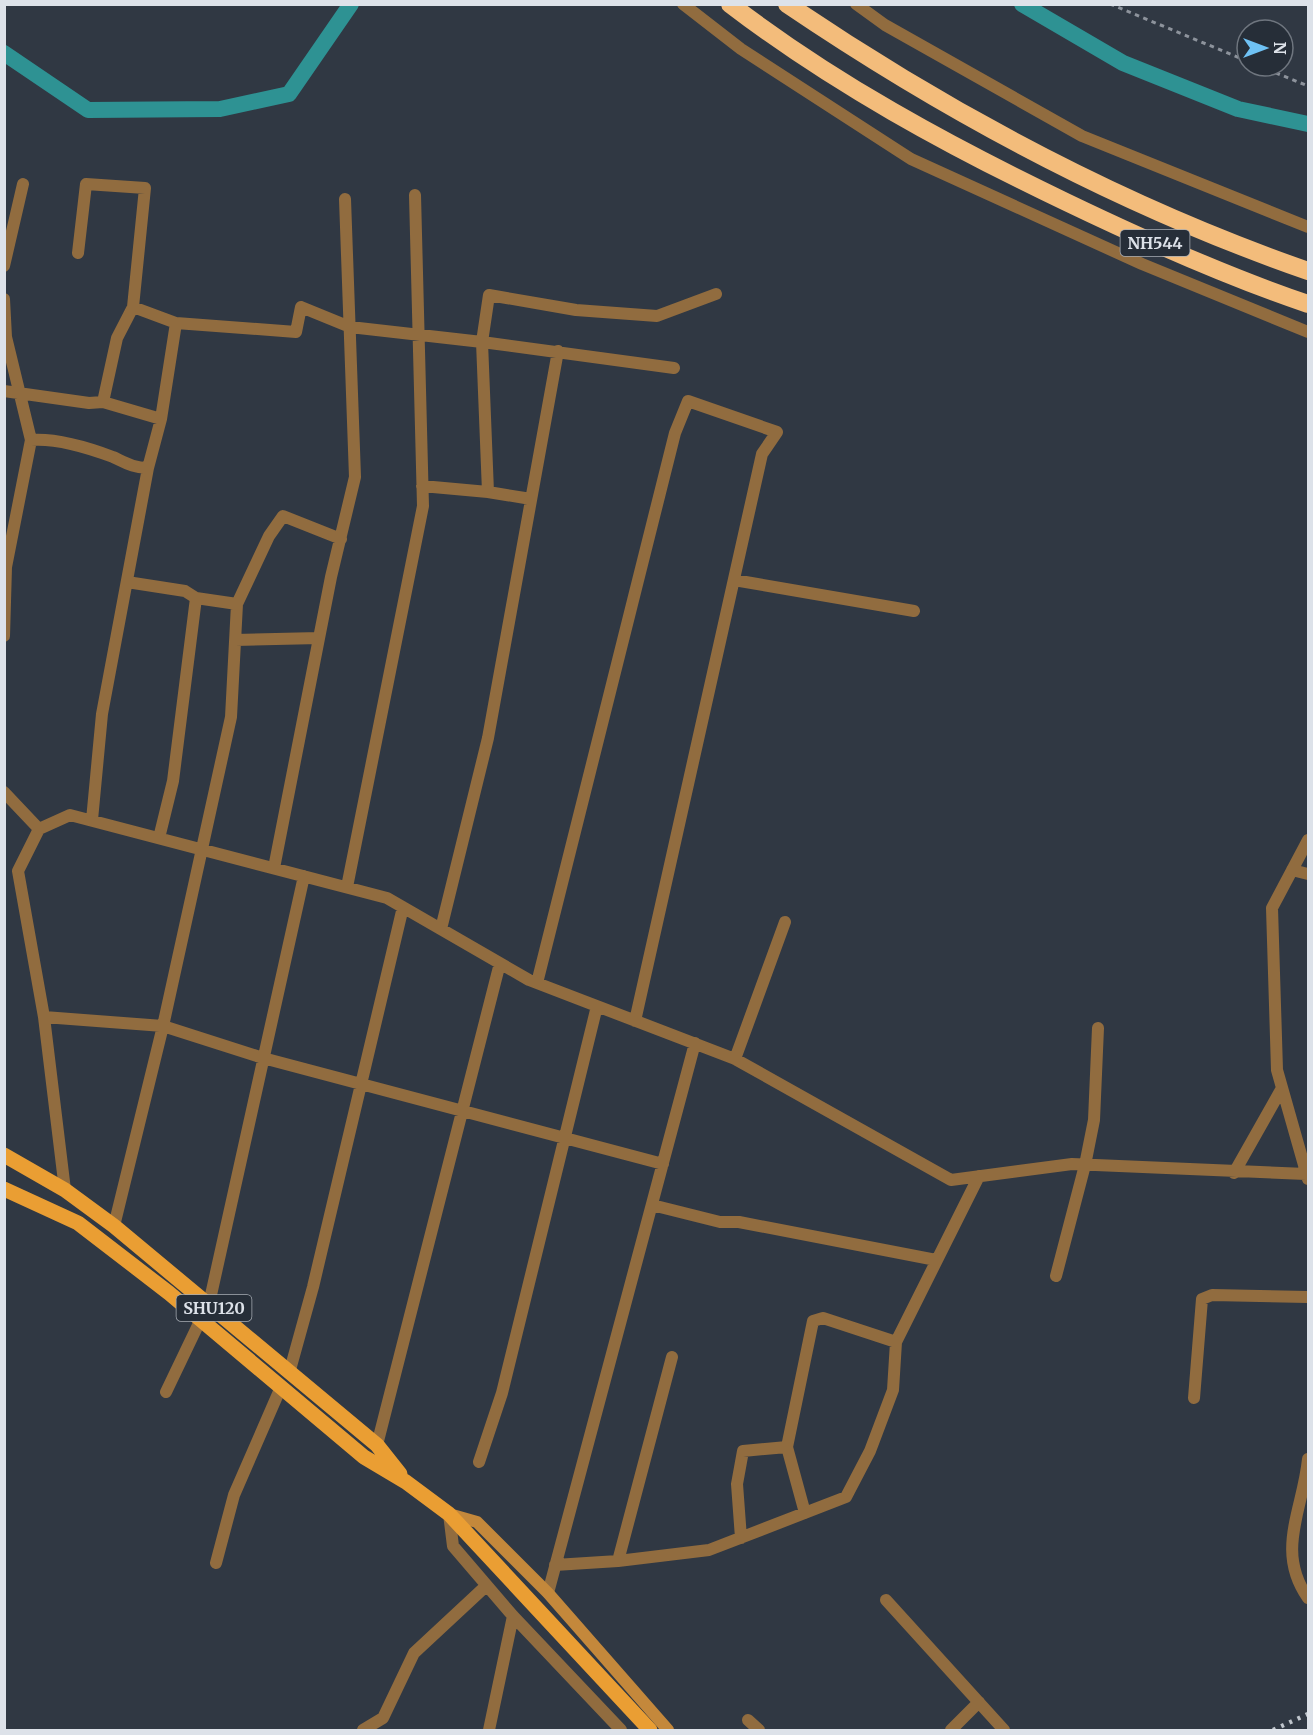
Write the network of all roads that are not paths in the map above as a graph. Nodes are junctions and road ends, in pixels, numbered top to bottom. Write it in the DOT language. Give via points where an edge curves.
graph roads {
  1 [pos="682,4"];
  2 [pos="730,4"];
  3 [pos="787,4"];
  4 [pos="856,4"];
  5 [pos="23,184"];
  6 [pos="415,195"];
  7 [pos="345,199"];
  8 [pos="1308,227"];
  9 [pos="78,253"];
  10 [pos="4,266"];
  11 [pos="1308,271"];
  12 [pos="716,294"];
  13 [pos="4,299"];
  14 [pos="1308,304"];
  15 [pos="133,307"];
  16 [pos="176,323"];
  17 [pos="350,327"];
  18 [pos="1308,332"];
  19 [pos="418,336"];
  20 [pos="482,342"];
  21 [pos="558,351"];
  22 [pos="674,369"];
  23 [pos="4,391"];
  24 [pos="22,393"];
  25 [pos="103,402"];
  26 [pos="161,419"];
  27 [pos="31,440"];
  28 [pos="148,468"];
  29 [pos="422,486"];
  30 [pos="488,492"];
  31 [pos="531,499"];
  32 [pos="340,538"];
  33 [pos="5,567"];
  34 [pos="734,580"];
  35 [pos="127,582"];
  36 [pos="196,598"];
  37 [pos="237,604"];
  38 [pos="914,611"];
  39 [pos="4,636"];
  40 [pos="319,639"];
  41 [pos="235,640"];
  42 [pos="4,792"];
  43 [pos="92,820"];
  44 [pos="39,829"];
  45 [pos="159,838"];
  46 [pos="1308,840"];
  47 [pos="200,849"];
  48 [pos="274,868"];
  49 [pos="1292,870"];
  50 [pos="1308,874"];
  51 [pos="304,876"];
  52 [pos="347,887"];
  53 [pos="403,907"];
  54 [pos="785,922"];
  55 [pos="441,929"];
  56 [pos="500,963"];
  57 [pos="537,983"];
  58 [pos="597,1006"];
  59 [pos="44,1017"];
  60 [pos="635,1021"];
  61 [pos="164,1026"];
  62 [pos="1098,1028"];
  63 [pos="695,1044"];
  64 [pos="263,1058"];
  65 [pos="735,1059"];
  66 [pos="361,1082"];
  67 [pos="1282,1088"];
  68 [pos="463,1113"];
  69 [pos="564,1140"];
  70 [pos="4,1155"];
  71 [pos="663,1164"];
  72 [pos="1085,1164"];
  73 [pos="1234,1173"];
  74 [pos="979,1176"];
  75 [pos="1307,1177"];
  76 [pos="4,1189"];
  77 [pos="64,1190"];
  78 [pos="652,1205"];
  79 [pos="114,1227"];
  80 [pos="936,1260"];
  81 [pos="1056,1276"];
  82 [pos="1308,1297"];
  83 [pos="209,1304"];
  84 [pos="200,1321"];
  85 [pos="896,1342"];
  86 [pos="672,1357"];
  87 [pos="290,1370"];
  88 [pos="281,1387"];
  89 [pos="166,1392"];
  90 [pos="1194,1398"];
  91 [pos="377,1445"];
  92 [pos="788,1447"];
  93 [pos="1308,1460"];
  94 [pos="479,1462"];
  95 [pos="1308,1465"];
  96 [pos="406,1482"];
  97 [pos="805,1513"];
  98 [pos="449,1514"];
  99 [pos="741,1538"];
  100 [pos="618,1561"];
  101 [pos="216,1563"];
  102 [pos="555,1565"];
  103 [pos="486,1586"];
  104 [pos="548,1593"];
  105 [pos="1308,1598"];
  106 [pos="886,1600"];
  107 [pos="513,1616"];
  108 [pos="979,1702"];
  109 [pos="748,1720"];
  110 [pos="363,1731"];
  111 [pos="489,1731"];
  112 [pos="621,1731"];
  113 [pos="650,1731"];
  114 [pos="668,1731"];
  115 [pos="759,1731"];
  116 [pos="951,1731"];
  117 [pos="1004,1731"];
  1 -- 18 [label="street" via="741,50 911,159 1142,264"];
  2 -- 14 [label="highway, NH544" via="808,59 1005,173 1163,247"];
  3 -- 11 [label="highway, NH544" via="917,88 1019,143 1247,250"];
  4 -- 8 [label="street" via="885,26 1082,136"];
  5 -- 10 [label="street"];
  6 -- 19 [label="street"];
  7 -- 17 [label="street"];
  9 -- 15 [label="street" via="86,184 145,188"];
  12 -- 20 [label="street" via="657,316 576,310 489,295"];
  13 -- 24 [label="street" via="6,337"];
  15 -- 16 [label="street"];
  15 -- 25 [label="street" via="117,338"];
  16 -- 17 [label="street" via="296,332 301,307"];
  16 -- 26 [label="street"];
  17 -- 19 [label="street"];
  17 -- 32 [label="street" via="355,477"];
  19 -- 20 [label="street"];
  19 -- 29 [label="street"];
  20 -- 21 [label="street"];
  20 -- 30 [label="street"];
  21 -- 22 [label="street"];
  21 -- 31 [label="street"];
  23 -- 24 [label="street"];
  24 -- 25 [label="street"];
  24 -- 27 [label="street"];
  25 -- 26 [label="street"];
  26 -- 28 [label="street"];
  27 -- 28 [label="street" via="48,439 112,457 135,468"];
  27 -- 33 [label="street"];
  28 -- 35 [label="street"];
  29 -- 30 [label="street"];
  29 -- 52 [label="street" via="423,506"];
  30 -- 31 [label="street"];
  31 -- 55 [label="street" via="488,738"];
  32 -- 37 [label="street" via="283,516 269,536"];
  32 -- 40 [label="street"];
  33 -- 39 [label="street"];
  34 -- 38 [label="street"];
  34 -- 57 [label="street" via="762,454 777,432 688,401 675,433"];
  34 -- 60 [label="street"];
  35 -- 36 [label="street" via="185,591"];
  35 -- 43 [label="street" via="102,714"];
  36 -- 37 [label="street"];
  36 -- 45 [label="street" via="173,781"];
  37 -- 41 [label="street"];
  40 -- 41 [label="street"];
  40 -- 48 [label="street"];
  41 -- 47 [label="street" via="231,717"];
  42 -- 44 [label="street"];
  43 -- 44 [label="street" via="70,815"];
  43 -- 45 [label="street"];
  44 -- 59 [label="street" via="18,870"];
  45 -- 47 [label="street"];
  46 -- 49 [label="street"];
  47 -- 48 [label="street"];
  47 -- 61 [label="street"];
  48 -- 51 [label="street"];
  49 -- 50 [label="street"];
  49 -- 67 [label="street" via="1272,908 1277,1070"];
  51 -- 52 [label="street"];
  51 -- 64 [label="street"];
  52 -- 53 [label="street" via="387,898"];
  53 -- 55 [label="street"];
  53 -- 66 [label="street"];
  54 -- 65 [label="street"];
  55 -- 56 [label="street"];
  56 -- 57 [label="street"];
  56 -- 68 [label="street"];
  57 -- 58 [label="street"];
  58 -- 60 [label="street"];
  58 -- 69 [label="street"];
  59 -- 61 [label="street"];
  59 -- 77 [label="street"];
  60 -- 63 [label="street"];
  61 -- 64 [label="street"];
  61 -- 79 [label="street"];
  62 -- 72 [label="street" via="1094,1120"];
  63 -- 65 [label="street"];
  63 -- 71 [label="street"];
  64 -- 66 [label="street"];
  64 -- 83 [label="street"];
  65 -- 74 [label="street" via="951,1180"];
  66 -- 68 [label="street"];
  66 -- 87 [label="street"];
  67 -- 73 [label="street"];
  67 -- 75 [label="street"];
  68 -- 69 [label="street"];
  68 -- 91 [label="street"];
  69 -- 71 [label="street"];
  69 -- 94 [label="street" via="502,1393"];
  70 -- 77 [label="main road, SHU120"];
  71 -- 78 [label="street"];
  72 -- 73 [label="street"];
  72 -- 74 [label="street"];
  72 -- 81 [label="street"];
  73 -- 75 [label="street"];
  74 -- 80 [label="street"];
  76 -- 84 [label="main road" via="78,1223"];
  77 -- 79 [label="main road, SHU120"];
  78 -- 80 [label="street" via="720,1222 738,1222"];
  78 -- 102 [label="street"];
  79 -- 83 [label="main road, SHU120"];
  80 -- 85 [label="street"];
  82 -- 90 [label="street" via="1212,1294 1202,1299"];
  83 -- 87 [label="main road, SHU120"];
  84 -- 88 [label="main road"];
  84 -- 89 [label="street"];
  85 -- 92 [label="street" via="822,1318 813,1321"];
  85 -- 97 [label="street" via="893,1390 870,1451 846,1497"];
  86 -- 100 [label="street"];
  87 -- 91 [label="main road, SHU120"];
  88 -- 96 [label="main road" via="364,1457"];
  88 -- 101 [label="street" via="234,1495"];
  91 -- 96 [label="main road, SHU120"];
  92 -- 97 [label="street"];
  92 -- 99 [label="street" via="742,1451 737,1484"];
  93 -- 95 [label="street"];
  95 -- 105 [label="street" via="1290,1545 1301,1587"];
  96 -- 98 [label="main road, SHU120"];
  97 -- 99 [label="street"];
  98 -- 103 [label="street" via="453,1546"];
  98 -- 104 [label="street, SHU120" via="477,1522"];
  98 -- 113 [label="main road, SHU120"];
  99 -- 100 [label="street" via="709,1550"];
  100 -- 102 [label="street"];
  102 -- 104 [label="street"];
  103 -- 107 [label="street"];
  103 -- 110 [label="street" via="414,1653 383,1718"];
  104 -- 114 [label="street, SHU120"];
  106 -- 108 [label="street"];
  107 -- 111 [label="street"];
  107 -- 112 [label="street"];
  108 -- 116 [label="street"];
  108 -- 117 [label="street"];
  109 -- 115 [label="street"];
}
